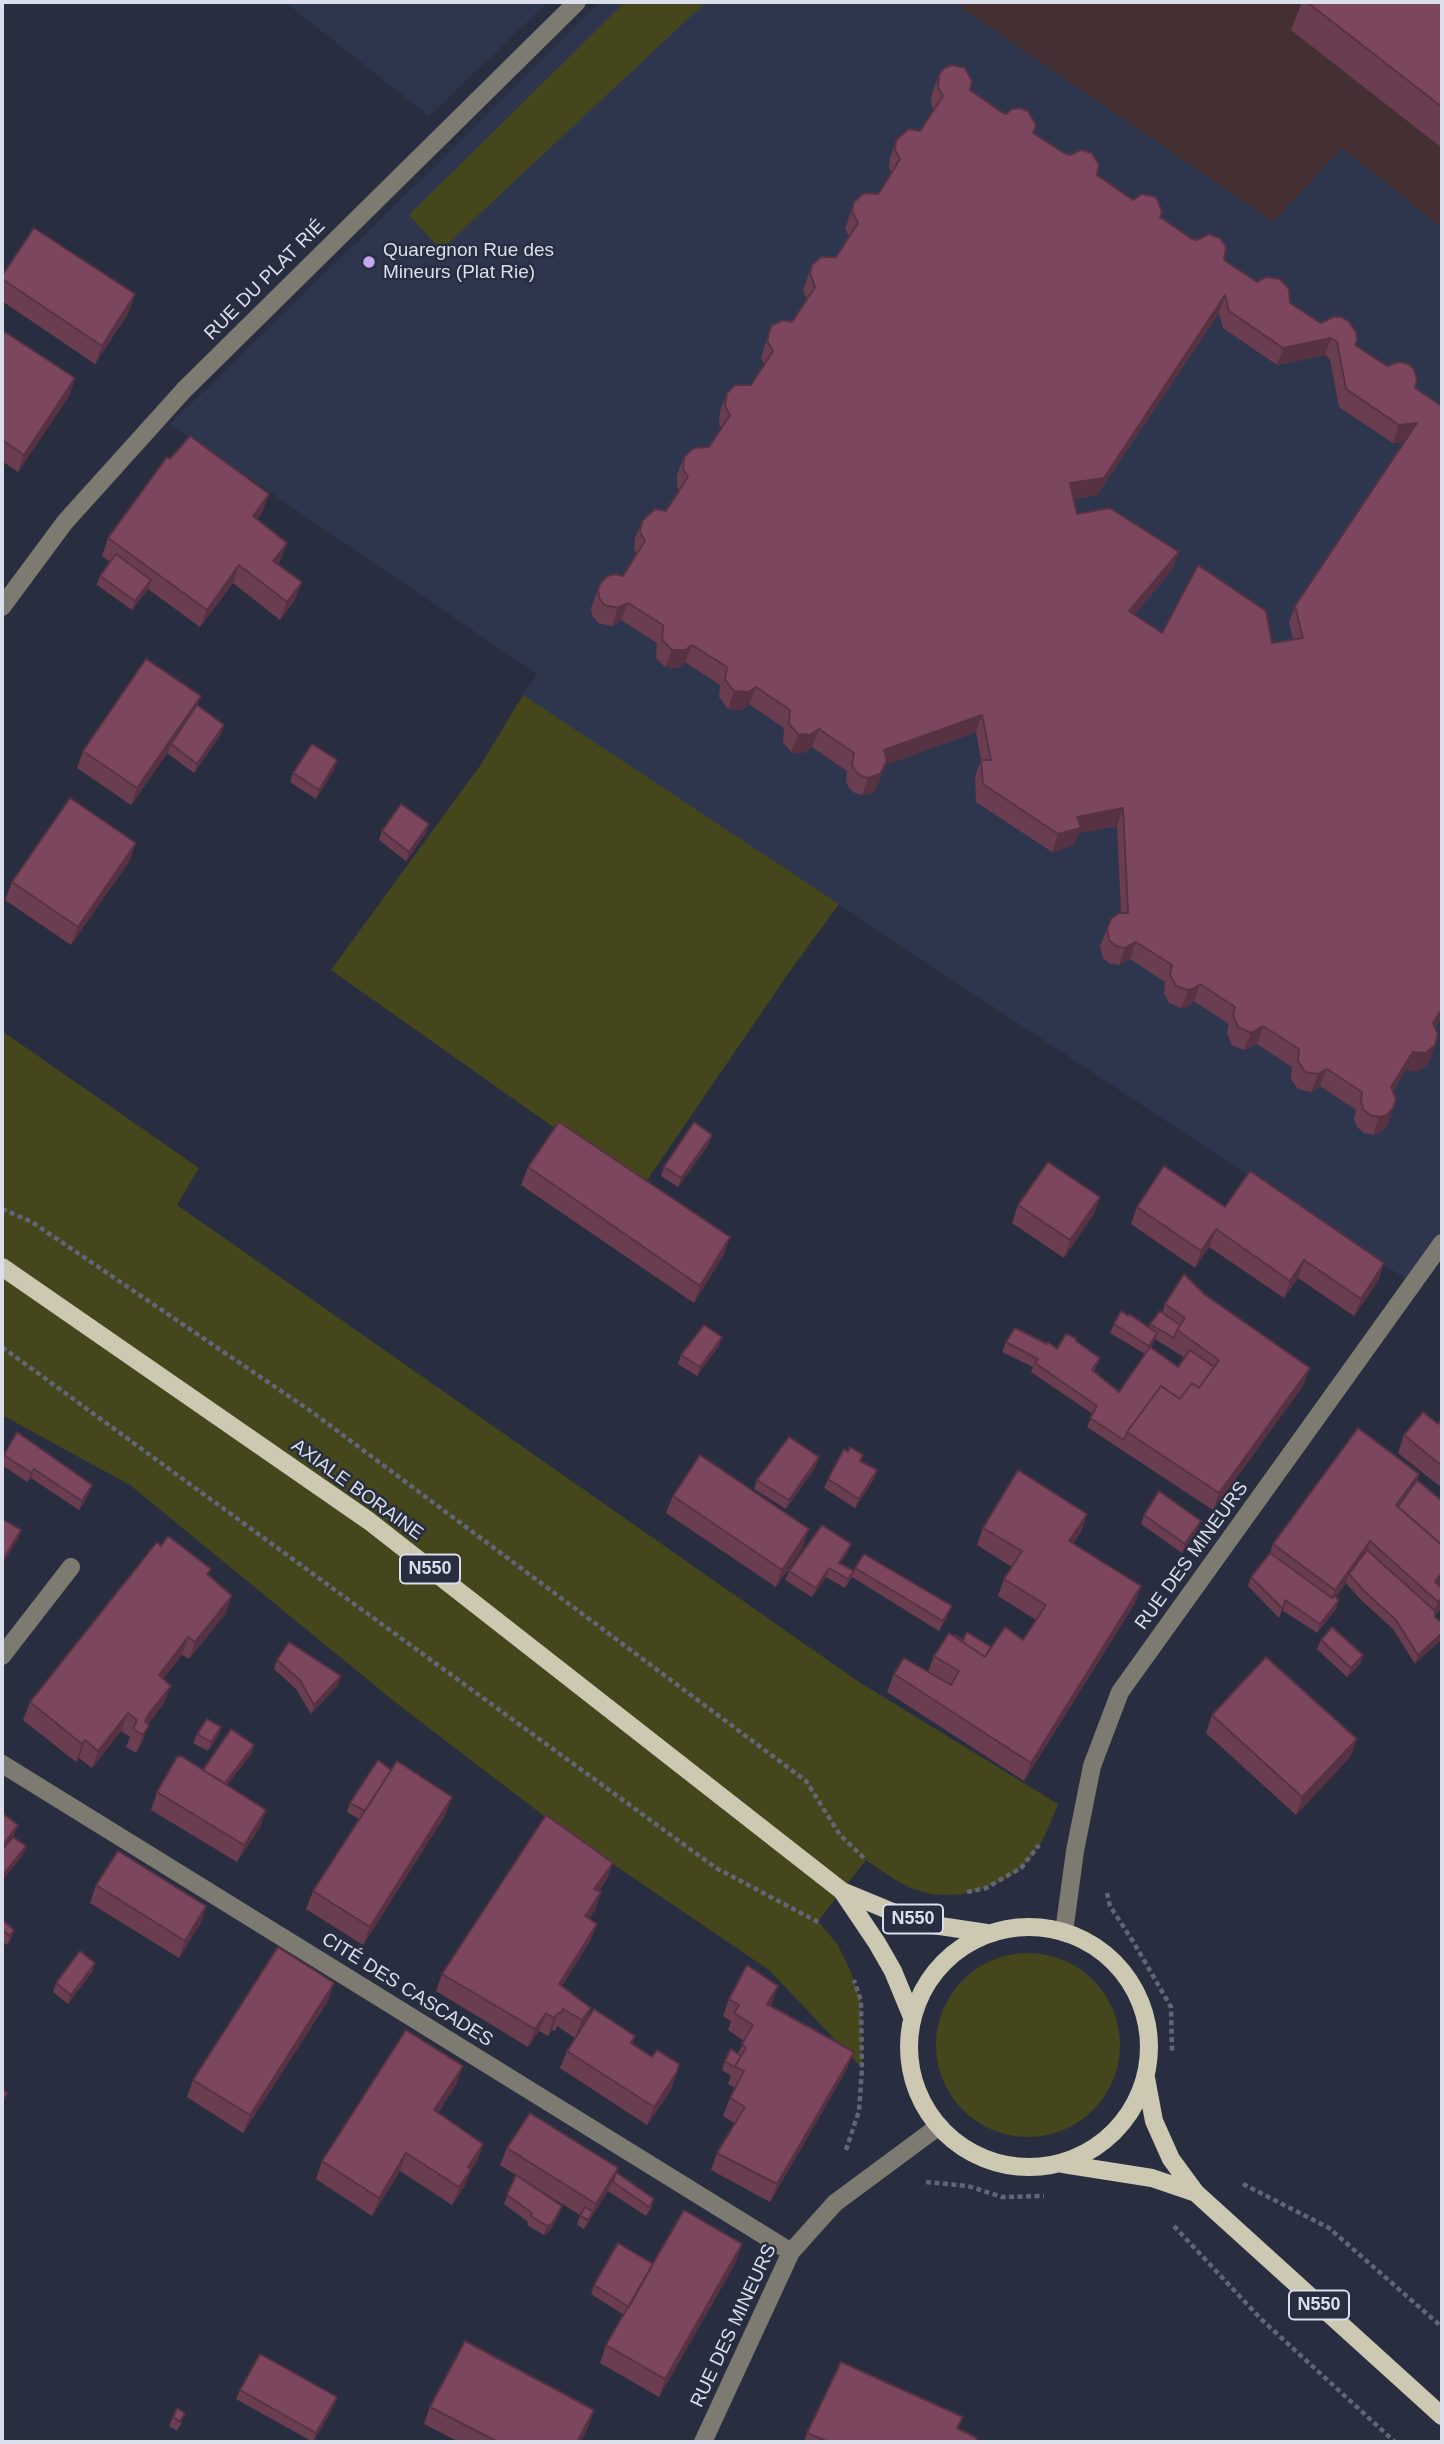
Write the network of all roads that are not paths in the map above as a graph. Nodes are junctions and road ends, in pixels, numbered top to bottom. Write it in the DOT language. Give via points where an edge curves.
graph roads {
  1 [pos="577,2"];
  2 [pos="2,607"];
  3 [pos="1442,1243"];
  4 [pos="2,1267"];
  5 [pos="71,1567"];
  6 [pos="2,1656"];
  7 [pos="2,1764"];
  8 [pos="842,1891"];
  9 [pos="1064,1931"];
  10 [pos="987,1933"];
  11 [pos="912,2017"];
  12 [pos="1146,2078"];
  13 [pos="939,2126"];
  14 [pos="1057,2164"];
  15 [pos="1196,2193"];
  16 [pos="791,2252"];
  17 [pos="1442,2416"];
  18 [pos="703,2442"];
  1 -- 2 [label="street, RUE DU PLAT RIÉ" via="184,390 65,522"];
  3 -- 9 [label="street, RUE DES MINEURS" via="1120,1692 1091,1766"];
  4 -- 8 [label="main road, AXIALE BORAINE / N550" via="369,1521"];
  5 -- 6 [label="street"];
  7 -- 16 [label="street, CITÉ DES CASCADES"];
  8 -- 10 [label="main road, N550" via="933,1925"];
  8 -- 11 [label="main road, N550" via="893,1971"];
  9 -- 10 [label="main road, N550" via="1025,1926"];
  9 -- 12 [label="main road, N550" via="1100,1949 1128,1978 1145,2013 1150,2053"];
  10 -- 11 [label="main road, N550" via="953,1952 927,1981"];
  11 -- 13 [label="main road, N550" via="909,2056 918,2094"];
  12 -- 14 [label="main road, N550" via="1133,2108 1113,2133 1087,2152"];
  12 -- 15 [label="main road, N550" via="1154,2121 1171,2159"];
  13 -- 14 [label="main road, N550" via="964,2148 993,2162 1025,2167"];
  13 -- 16 [label="street, RUE DES MINEURS" via="835,2203"];
  14 -- 15 [label="main road, N550" via="1152,2178"];
  15 -- 17 [label="main road, N550"];
  16 -- 18 [label="street, RUE DES MINEURS"];
}
